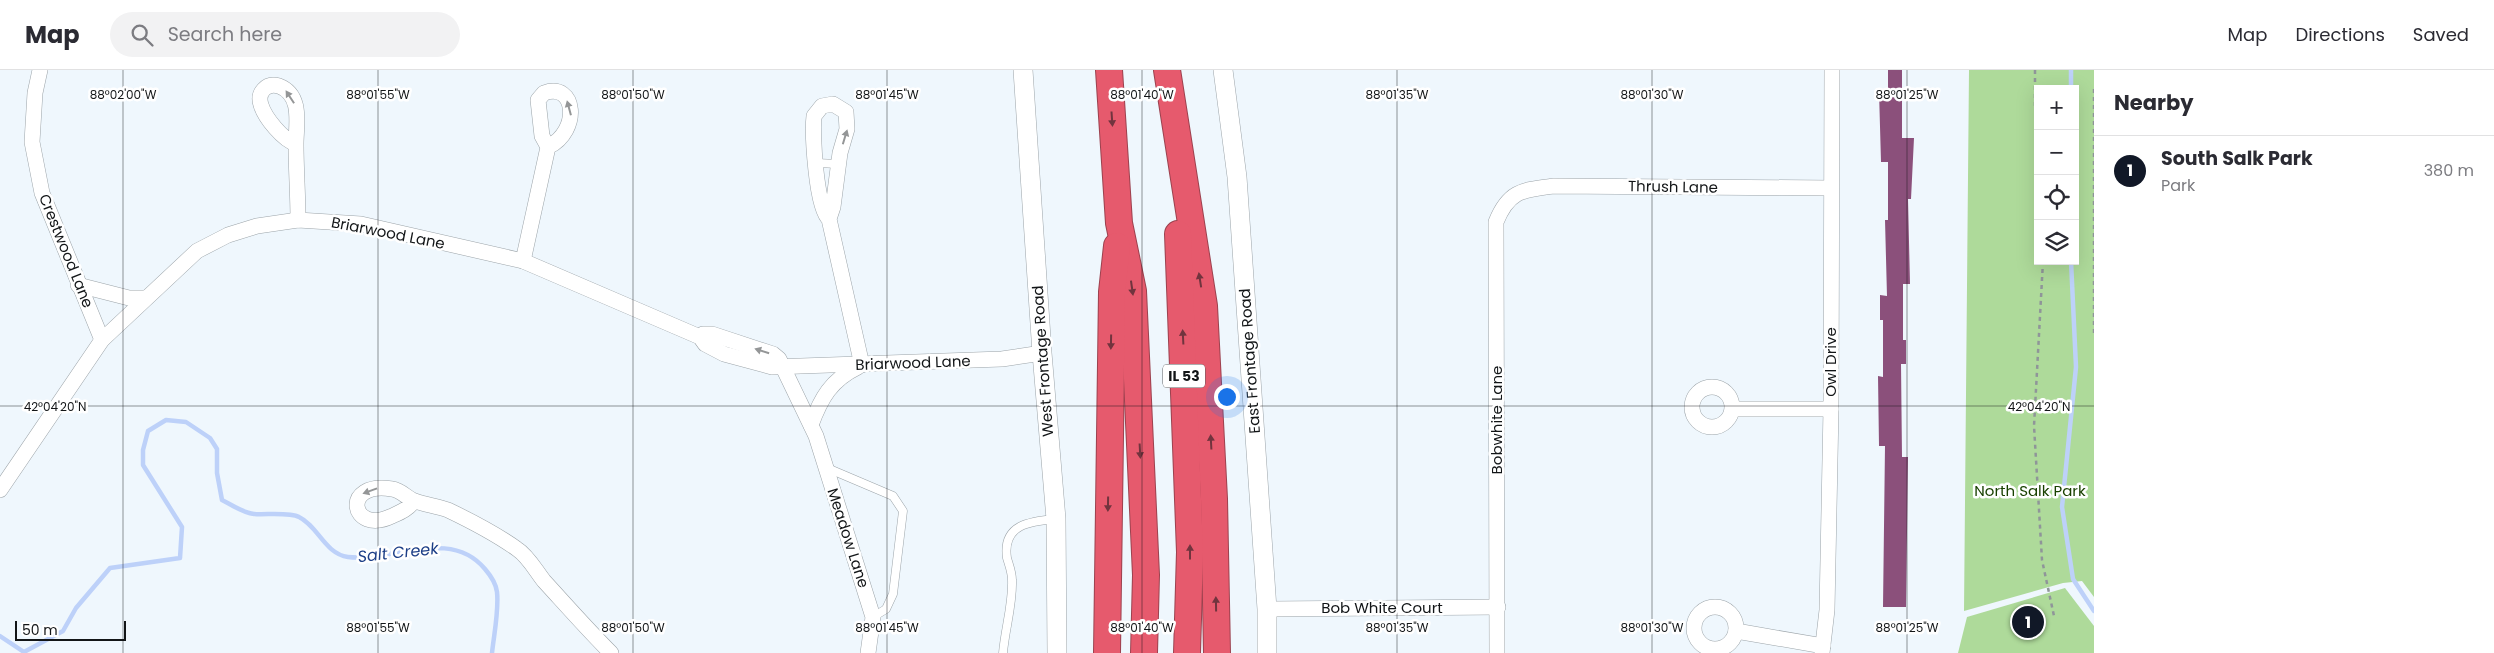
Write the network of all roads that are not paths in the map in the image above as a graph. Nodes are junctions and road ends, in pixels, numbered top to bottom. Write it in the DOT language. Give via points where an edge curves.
graph roads {
  1 [pos="40,70"];
  2 [pos="1023,70"];
  3 [pos="1109,70"];
  4 [pos="1167,70"];
  5 [pos="1223,70"];
  6 [pos="1832,70"];
  7 [pos="1171,100"];
  8 [pos="296,144"];
  9 [pos="548,147"];
  10 [pos="816,163"];
  11 [pos="839,164"];
  12 [pos="1831,188"];
  13 [pos="1516,193"];
  14 [pos="828,219"];
  15 [pos="298,220"];
  16 [pos="1120,223"];
  17 [pos="523,261"];
  18 [pos="78,285"];
  19 [pos="146,298"];
  20 [pos="102,340"];
  21 [pos="1042,353"];
  22 [pos="862,365"];
  23 [pos="783,366"];
  24 [pos="1733,408"];
  25 [pos="1831,409"];
  26 [pos="811,425"];
  27 [pos="825,468"];
  28 [pos="0,490"];
  29 [pos="414,501"];
  30 [pos="1056,519"];
  31 [pos="1498,607"];
  32 [pos="1267,609"];
  33 [pos="873,617"];
  34 [pos="1736,631"];
  35 [pos="1822,650"];
  36 [pos="611,653"];
  37 [pos="868,653"];
  38 [pos="1003,653"];
  39 [pos="1057,653"];
  40 [pos="1107,653"];
  41 [pos="1144,653"];
  42 [pos="1187,653"];
  43 [pos="1217,653"];
  44 [pos="1266,653"];
  45 [pos="1497,653"];
  1 -- 18 [label="street, Crestwood Lane" via="32,142 42,193"];
  2 -- 21 [label="street, West Frontage Road"];
  3 -- 16 [label="highway, one-way"];
  4 -- 7 [label="highway, IL 53"];
  5 -- 32 [label="street, East Frontage Road" via="1238,177"];
  6 -- 12 [label="street, Owl Drive"];
  42 -- 7 [label="highway, IL 53, one-way" via="1190,542"];
  43 -- 7 [label="highway, IL 53, one-way" via="1214,499 1204,306"];
  8 -- 15 [label="street"];
  9 -- 17 [label="street"];
  10 -- 11 [label="lane"];
  11 -- 10 [label="street, one-way" via="848,124 846,112 833,104 822,106 814,116"];
  10 -- 14 [label="street" via="819,197"];
  11 -- 14 [label="street" via="834,208"];
  12 -- 13 [label="street, Thrush Lane" via="1554,186"];
  12 -- 25 [label="street, Owl Drive"];
  13 -- 31 [label="street, Bobwhite Lane" via="1503,206 1496,222"];
  14 -- 22 [label="street"];
  15 -- 17 [label="street, Briarwood Lane" via="361,224"];
  15 -- 19 [label="street, Briarwood Lane" via="241,230 212,242"];
  16 -- 40 [label="highway, one-way" via="1112,292"];
  16 -- 41 [label="highway, one-way" via="1133,290 1146,575"];
  17 -- 23 [label="street, Briarwood Lane" via="700,337 705,344 777,356"];
  18 -- 19 [label="street" via="129,298"];
  18 -- 20 [label="street, Crestwood Lane"];
  19 -- 20 [label="street, Briarwood Lane"];
  20 -- 28 [label="street, Briarwood Lane"];
  21 -- 22 [label="street, Briarwood Lane" via="1002,360"];
  21 -- 30 [label="street, West Frontage Road"];
  22 -- 23 [label="street, Briarwood Lane"];
  22 -- 26 [label="street" via="832,384 822,398"];
  23 -- 26 [label="street, Meadow Lane"];
  24 -- 25 [label="street"];
  25 -- 35 [label="street, Owl Drive" via="1827,610"];
  26 -- 27 [label="street, Meadow Lane"];
  27 -- 33 [label="street, Meadow Lane"];
  27 -- 33 [label="lane" via="893,496 903,511 893,594 886,609"];
  29 -- 36 [label="street" via="434,504 468,519 519,550"];
  30 -- 38 [label="lane" via="1025,523 1010,538 1008,558 1012,581"];
  30 -- 39 [label="street, West Frontage Road"];
  31 -- 32 [label="street, Bob White Court"];
  31 -- 45 [label="street, Bobwhite Lane"];
  32 -- 44 [label="street, East Frontage Road"];
  33 -- 37 [label="street, Meadow Lane"];
  34 -- 35 [label="street"];
}
